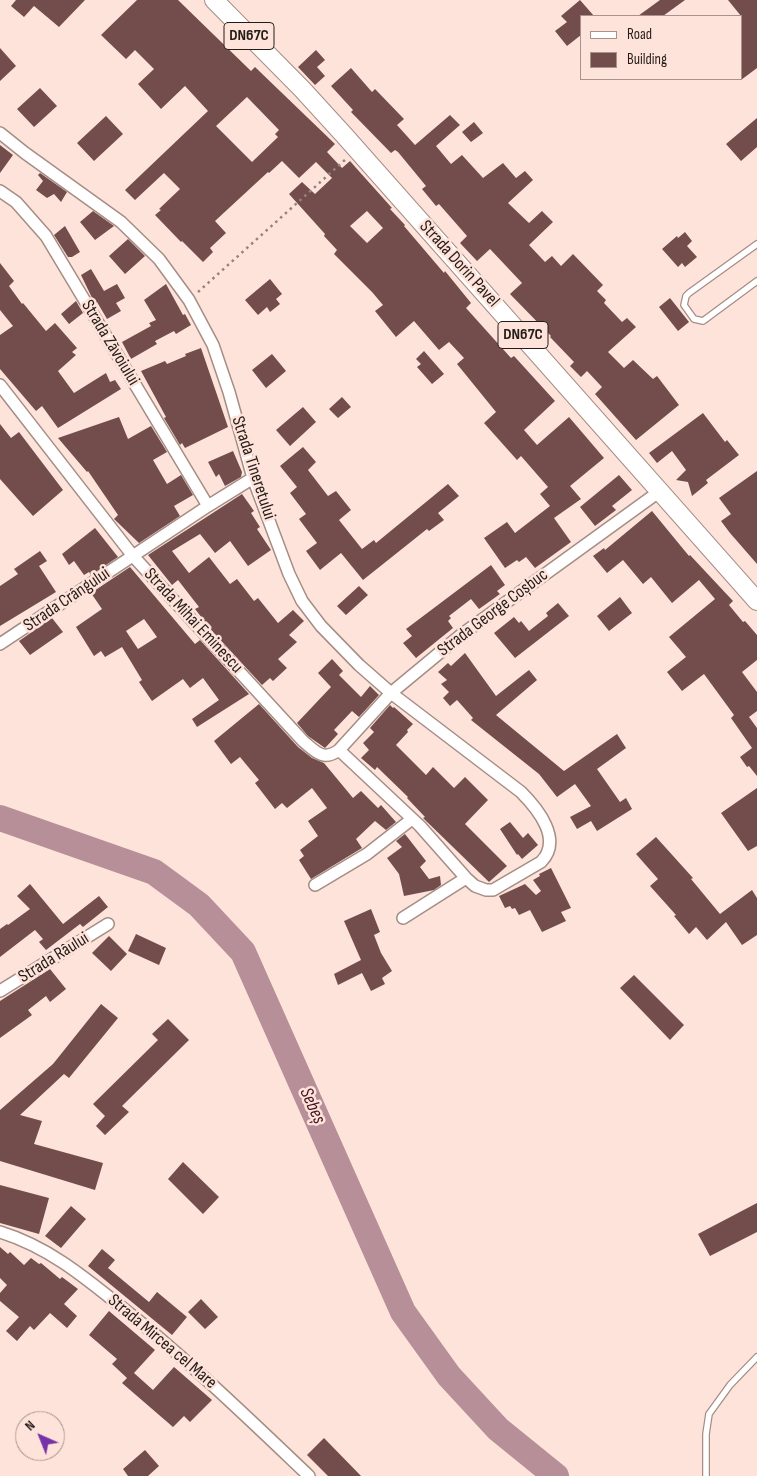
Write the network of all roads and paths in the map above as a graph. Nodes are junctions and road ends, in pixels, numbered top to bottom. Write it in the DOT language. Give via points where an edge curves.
graph roads {
  1 [pos="214,0"];
  2 [pos="0,133"];
  3 [pos="357,149"];
  4 [pos="0,191"];
  5 [pos="757,244"];
  6 [pos="757,281"];
  7 [pos="189,300"];
  8 [pos="0,385"];
  9 [pos="254,478"];
  10 [pos="660,491"];
  11 [pos="208,506"];
  12 [pos="133,556"];
  13 [pos="757,601"];
  14 [pos="0,644"];
  15 [pos="391,693"];
  16 [pos="338,750"];
  17 [pos="412,819"];
  18 [pos="466,878"];
  19 [pos="315,885"];
  20 [pos="403,918"];
  21 [pos="108,924"];
  22 [pos="0,991"];
  23 [pos="0,1232"];
  24 [pos="757,1357"];
  25 [pos="309,1476"];
  26 [pos="706,1476"];
  1 -- 3 [label="main road, Strada Dorin Pavel / DN67C"];
  2 -- 7 [label="street, Strada Tineretului" via="121,222 159,259"];
  3 -- 7 [label="path"];
  3 -- 10 [label="main road, Strada Dorin Pavel / DN67C"];
  4 -- 11 [label="street, Strada Zăvoiului" via="16,202 46,236"];
  5 -- 6 [label="lane" via="689,293 684,306 694,319 703,321"];
  7 -- 9 [label="street, Strada Tineretului" via="213,345"];
  8 -- 12 [label="street, Strada Mihai Eminescu"];
  9 -- 11 [label="street, Strada Crângului"];
  9 -- 15 [label="street, Strada Tineretului" via="302,601 321,626"];
  10 -- 13 [label="main road, Strada Dorin Pavel / DN67C"];
  10 -- 15 [label="street, Strada George Coșbuc" via="461,635"];
  11 -- 12 [label="street, Strada Crângului"];
  12 -- 14 [label="street, Strada Crângului"];
  12 -- 16 [label="street, Strada Mihai Eminescu" via="303,741 326,756"];
  15 -- 16 [label="street, Strada George Coșbuc"];
  15 -- 18 [label="street, Strada Tineretului" via="521,792 543,820 550,840 541,862 493,890 476,886"];
  16 -- 17 [label="street"];
  17 -- 18 [label="street"];
  17 -- 19 [label="street" via="367,854"];
  18 -- 20 [label="street"];
  21 -- 22 [label="street, Strada Râului"];
  23 -- 25 [label="street, Strada Mircea cel Mare" via="38,1246 124,1308 196,1369"];
  24 -- 26 [label="lane" via="708,1414"];
}
